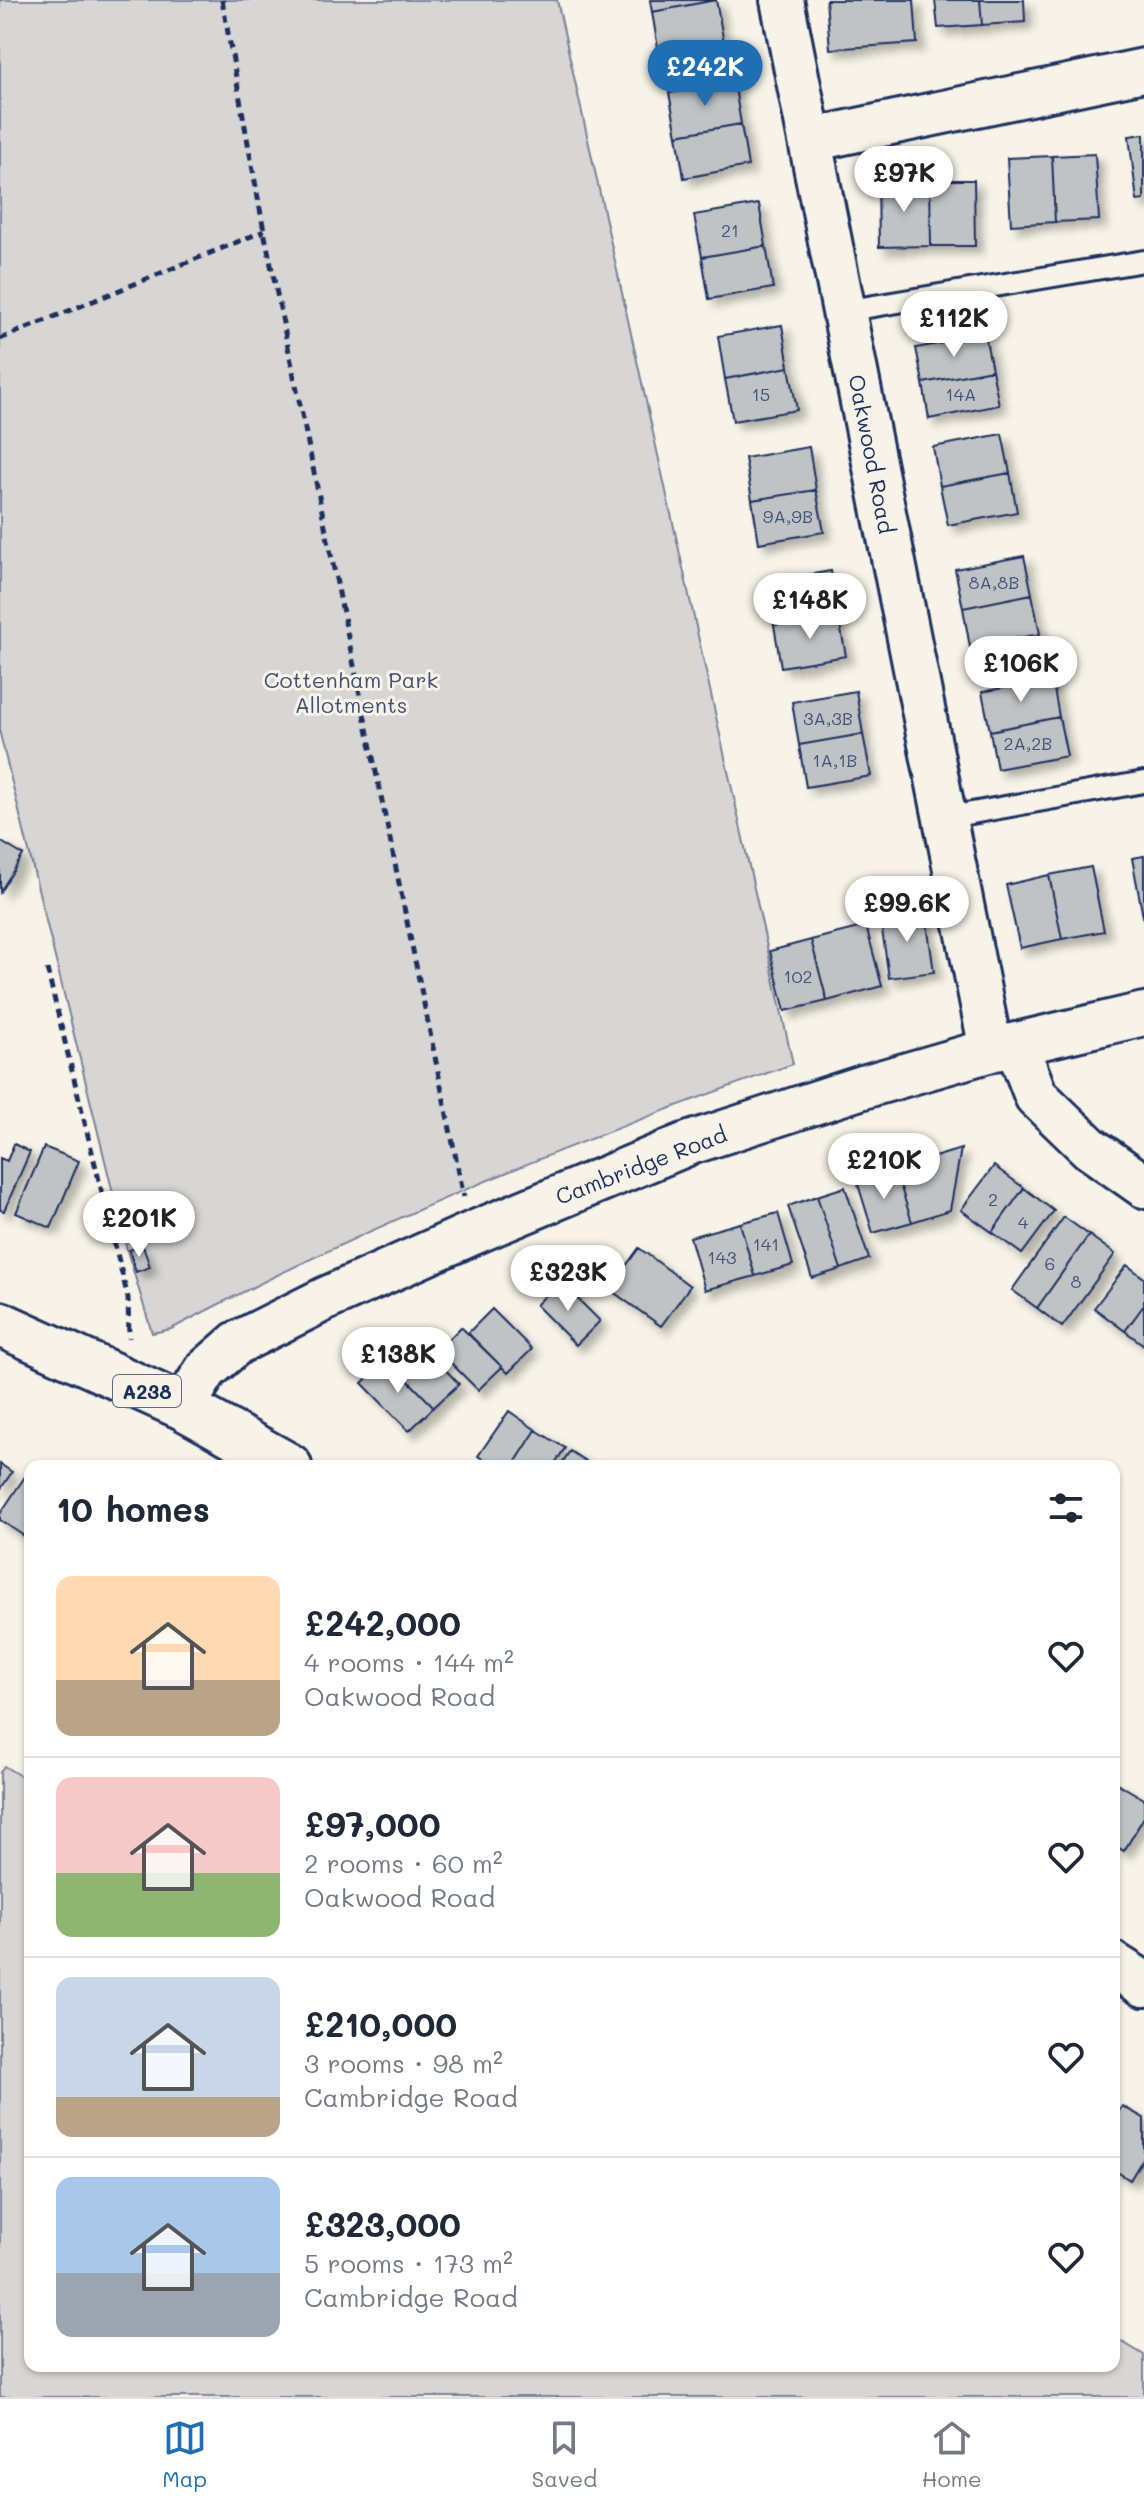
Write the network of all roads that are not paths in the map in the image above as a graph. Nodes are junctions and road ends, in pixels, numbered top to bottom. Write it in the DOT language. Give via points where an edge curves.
graph roads {
  1 [pos="782,0"];
  2 [pos="1144,70"];
  3 [pos="810,140"];
  4 [pos="1144,261"];
  5 [pos="844,311"];
  6 [pos="1144,782"];
  7 [pos="944,818"];
  8 [pos="1144,1014"];
  9 [pos="1004,1047"];
  10 [pos="1144,1186"];
  11 [pos="0,1325"];
  12 [pos="183,1407"];
  13 [pos="278,1460"];
  14 [pos="1120,1969"];
  15 [pos="1144,1984"];
  1 -- 3 [label="street, Oakwood Road"];
  2 -- 3 [label="street"];
  3 -- 5 [label="street, Oakwood Road"];
  4 -- 5 [label="lane"];
  5 -- 7 [label="street, Oakwood Road"];
  6 -- 7 [label="lane"];
  7 -- 9 [label="street, Oakwood Road"];
  8 -- 9 [label="street, Cambridge Road"];
  9 -- 10 [label="street, Oakwood Road" via="1036,1096 1090,1148"];
  9 -- 12 [label="street, Cambridge Road" via="687,1144 473,1233 237,1343 206,1370"];
  11 -- 12 [label="main road, A238"];
  12 -- 13 [label="main road, A238"];
  14 -- 15 [label="main road"];
}
